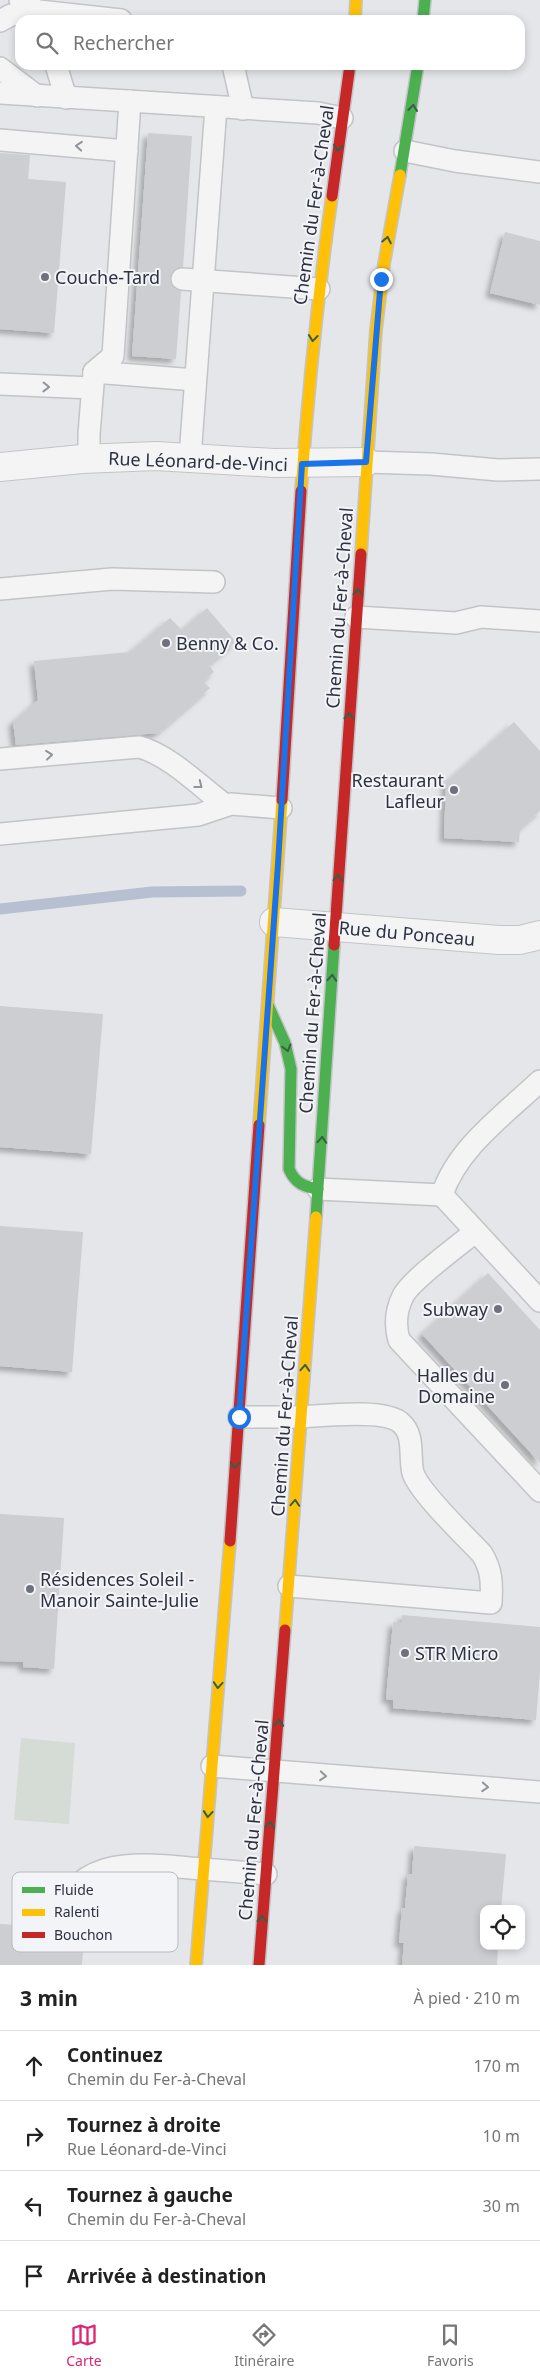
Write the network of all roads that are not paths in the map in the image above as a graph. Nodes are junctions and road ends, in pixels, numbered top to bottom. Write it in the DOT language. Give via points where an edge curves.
graph roads {
  1 [pos="20,0"];
  2 [pos="356,0"];
  3 [pos="426,0"];
  4 [pos="26,15"];
  5 [pos="40,15"];
  6 [pos="355,15"];
  7 [pos="424,15"];
  8 [pos="0,21"];
  9 [pos="0,68"];
  10 [pos="58,70"];
  11 [pos="234,70"];
  12 [pos="349,70"];
  13 [pos="417,70"];
  14 [pos="0,94"];
  15 [pos="37,96"];
  16 [pos="66,98"];
  17 [pos="130,101"];
  18 [pos="216,107"];
  19 [pos="243,109"];
  20 [pos="342,118"];
  21 [pos="0,140"];
  22 [pos="128,151"];
  23 [pos="405,151"];
  24 [pos="540,172"];
  25 [pos="182,279"];
  26 [pos="203,280"];
  27 [pos="319,289"];
  28 [pos="93,380"];
  29 [pos="195,380"];
  30 [pos="0,384"];
  31 [pos="190,457"];
  32 [pos="89,459"];
  33 [pos="366,462"];
  34 [pos="302,464"];
  35 [pos="0,467"];
  36 [pos="540,469"];
  37 [pos="214,582"];
  38 [pos="0,589"];
  39 [pos="356,617"];
  40 [pos="540,621"];
  41 [pos="0,759"];
  42 [pos="225,805"];
  43 [pos="281,808"];
  44 [pos="0,834"];
  45 [pos="274,922"];
  46 [pos="335,927"];
  47 [pos="540,935"];
  48 [pos="268,1004"];
  49 [pos="540,1082"];
  50 [pos="318,1189"];
  51 [pos="442,1195"];
  52 [pos="475,1232"];
  53 [pos="540,1301"];
  54 [pos="239,1417"];
  55 [pos="302,1417"];
  56 [pos="540,1491"];
  57 [pos="289,1586"];
  58 [pos="212,1766"];
  59 [pos="275,1772"];
  60 [pos="540,1792"];
  61 [pos="203,1869"];
  62 [pos="97,1872"];
  63 [pos="266,1874"];
  64 [pos="196,1965"];
  65 [pos="259,1965"];
  1 -- 5 [label="lane"];
  2 -- 6 [label="street"];
  3 -- 7 [label="street"];
  4 -- 8 [label="lane" via="11,14"];
  9 -- 15 [label="lane"];
  10 -- 16 [label="lane"];
  11 -- 19 [label="lane"];
  12 -- 20 [label="street, Chemin du Fer-à-Cheval"];
  23 -- 13 [label="street, Chemin du Fer-à-Cheval, one-way"];
  14 -- 15 [label="lane"];
  15 -- 16 [label="lane"];
  16 -- 17 [label="lane"];
  17 -- 18 [label="lane"];
  17 -- 22 [label="lane"];
  18 -- 19 [label="lane"];
  18 -- 26 [label="lane"];
  19 -- 20 [label="lane" via="318,113"];
  20 -- 27 [label="street, Chemin du Fer-à-Cheval, one-way"];
  22 -- 21 [label="lane, one-way"];
  22 -- 28 [label="lane" via="129,275 113,356"];
  23 -- 24 [label="lane"];
  33 -- 23 [label="street, Chemin du Fer-à-Cheval, one-way" via="381,279"];
  25 -- 26 [label="lane"];
  26 -- 27 [label="lane"];
  26 -- 29 [label="lane"];
  27 -- 34 [label="street, Chemin du Fer-à-Cheval, one-way"];
  28 -- 29 [label="lane"];
  30 -- 28 [label="lane, one-way"];
  28 -- 32 [label="lane"];
  29 -- 31 [label="lane"];
  31 -- 32 [label="street, Rue Léonard-de-Vinci"];
  31 -- 34 [label="street, Rue Léonard-de-Vinci"];
  32 -- 35 [label="street, Rue Léonard-de-Vinci"];
  33 -- 34 [label="street, Rue Léonard-de-Vinci"];
  33 -- 36 [label="lane" via="498,470"];
  39 -- 33 [label="street, Chemin du Fer-à-Cheval, one-way"];
  34 -- 43 [label="street, Chemin du Fer-à-Cheval"];
  37 -- 38 [label="lane" via="112,579"];
  39 -- 40 [label="lane" via="456,624 481,617"];
  46 -- 39 [label="street, Chemin du Fer-à-Cheval, one-way"];
  41 -- 42 [label="lane, one-way" via="139,746 175,766"];
  42 -- 43 [label="lane"];
  42 -- 44 [label="lane" via="198,815"];
  43 -- 45 [label="street, Chemin du Fer-à-Cheval"];
  45 -- 46 [label="street, Rue du Ponceau"];
  45 -- 48 [label="street, Chemin du Fer-à-Cheval"];
  46 -- 47 [label="street, Rue du Ponceau" via="499,940 520,940"];
  50 -- 46 [label="street, Chemin du Fer-à-Cheval, one-way"];
  48 -- 50 [label="street, one-way" via="290,1058 289,1169 298,1183"];
  48 -- 54 [label="street, Chemin du Fer-à-Cheval"];
  49 -- 51 [label="lane" via="459,1161 447,1178"];
  50 -- 51 [label="lane"];
  55 -- 50 [label="street, Chemin du Fer-à-Cheval, one-way"];
  51 -- 52 [label="lane"];
  52 -- 53 [label="lane"];
  52 -- 56 [label="lane" via="403,1295 396,1329 399,1340"];
  54 -- 55 [label="lane"];
  54 -- 58 [label="street, Chemin du Fer-à-Cheval, one-way"];
  57 -- 55 [label="street, Chemin du Fer-à-Cheval, one-way"];
  55 -- 57 [label="lane" via="392,1417 406,1427 417,1481 490,1566 491,1603"];
  59 -- 57 [label="street, Chemin du Fer-à-Cheval, one-way"];
  58 -- 59 [label="lane"];
  58 -- 61 [label="street, Chemin du Fer-à-Cheval, one-way"];
  59 -- 60 [label="lane, one-way"];
  63 -- 59 [label="street, Chemin du Fer-à-Cheval, one-way"];
  61 -- 62 [label="lane" via="129,1864"];
  61 -- 63 [label="lane"];
  61 -- 64 [label="street, Chemin du Fer-à-Cheval"];
  65 -- 63 [label="street, Chemin du Fer-à-Cheval, one-way"];
}
